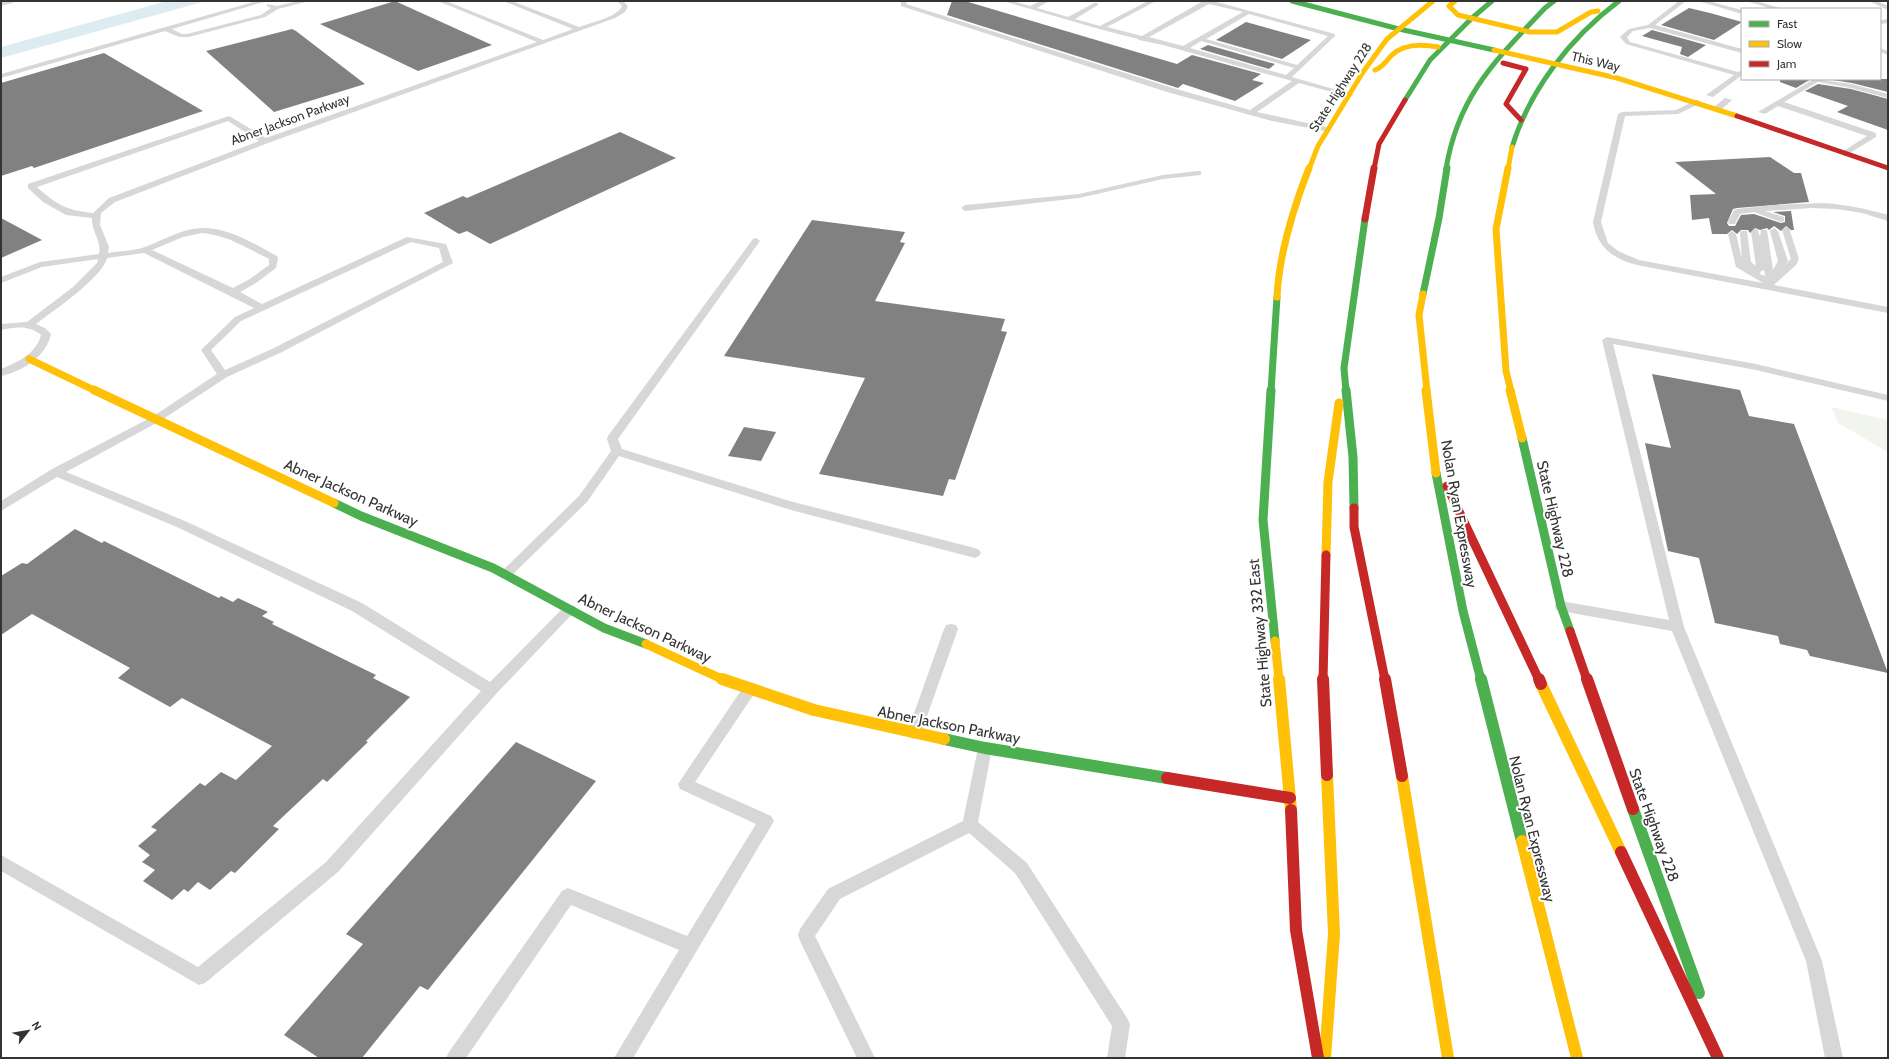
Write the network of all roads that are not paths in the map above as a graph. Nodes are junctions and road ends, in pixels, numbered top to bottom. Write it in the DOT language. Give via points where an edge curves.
graph roads {
  1 [pos="8,1"];
  2 [pos="306,1"];
  3 [pos="441,1"];
  4 [pos="506,1"];
  5 [pos="620,1"];
  6 [pos="904,1"];
  7 [pos="1006,1"];
  8 [pos="1046,1"];
  9 [pos="1153,1"];
  10 [pos="1208,1"];
  11 [pos="1292,1"];
  12 [pos="1433,1"];
  13 [pos="1455,1"];
  14 [pos="1492,1"];
  15 [pos="1554,1"];
  16 [pos="1619,1"];
  17 [pos="1683,1"];
  18 [pos="1701,1"];
  19 [pos="1749,1"];
  20 [pos="1872,1"];
  21 [pos="262,2"];
  22 [pos="1,3"];
  23 [pos="1096,4"];
  24 [pos="276,8"];
  25 [pos="1031,8"];
  26 [pos="1776,8"];
  27 [pos="1888,8"];
  28 [pos="1606,10"];
  29 [pos="1248,12"];
  30 [pos="1741,12"];
  31 [pos="1397,15"];
  32 [pos="1411,18"];
  33 [pos="1069,19"];
  34 [pos="1424,21"];
  35 [pos="1650,26"];
  36 [pos="1101,28"];
  37 [pos="1452,28"];
  38 [pos="166,29"];
  39 [pos="579,29"];
  40 [pos="1399,29"];
  41 [pos="1474,33"];
  42 [pos="1141,39"];
  43 [pos="1200,39"];
  44 [pos="1504,40"];
  45 [pos="542,42"];
  46 [pos="1527,45"];
  47 [pos="1185,48"];
  48 [pos="1451,50"];
  49 [pos="1741,50"];
  50 [pos="1487,59"];
  51 [pos="1555,65"];
  52 [pos="1298,67"];
  53 [pos="1363,72"];
  54 [pos="1741,73"];
  55 [pos="1,76"];
  56 [pos="1287,78"];
  57 [pos="1297,81"];
  58 [pos="1707,94"];
  59 [pos="1350,95"];
  60 [pos="1888,96"];
  61 [pos="1696,102"];
  62 [pos="1732,102"];
  63 [pos="1778,103"];
  64 [pos="1716,109"];
  65 [pos="1759,111"];
  66 [pos="1251,114"];
  67 [pos="1777,117"];
  68 [pos="1521,120"];
  69 [pos="1327,130"];
  70 [pos="266,141"];
  71 [pos="1854,143"];
  72 [pos="1873,150"];
  73 [pos="1845,154"];
  74 [pos="1888,168"];
  75 [pos="1198,173"];
  76 [pos="1295,205"];
  77 [pos="965,208"];
  78 [pos="1752,209"];
  79 [pos="97,216"];
  80 [pos="1888,218"];
  81 [pos="1781,219"];
  82 [pos="1732,222"];
  83 [pos="1786,230"];
  84 [pos="1774,231"];
  85 [pos="1759,232"];
  86 [pos="1744,233"];
  87 [pos="1732,234"];
  88 [pos="756,241"];
  89 [pos="145,250"];
  90 [pos="102,258"];
  91 [pos="1,280"];
  92 [pos="1770,285"];
  93 [pos="233,292"];
  94 [pos="262,308"];
  95 [pos="1888,310"];
  96 [pos="29,325"];
  97 [pos="1,327"];
  98 [pos="29,359"];
  99 [pos="1344,368"];
  100 [pos="1,373"];
  101 [pos="223,375"];
  102 [pos="1888,398"];
  103 [pos="156,419"];
  104 [pos="617,451"];
  105 [pos="1433,456"];
  106 [pos="56,472"];
  107 [pos="1,507"];
  108 [pos="975,553"];
  109 [pos="505,575"];
  110 [pos="1562,606"];
  111 [pos="570,610"];
  112 [pos="1677,627"];
  113 [pos="951,629"];
  114 [pos="491,690"];
  115 [pos="748,690"];
  116 [pos="914,733"];
  117 [pos="985,748"];
  118 [pos="1290,798"];
  119 [pos="970,825"];
  120 [pos="1,862"];
  121 [pos="690,946"];
  122 [pos="455,1058"];
  123 [pos="623,1058"];
  124 [pos="866,1058"];
  125 [pos="1116,1058"];
  126 [pos="1318,1058"];
  127 [pos="1325,1058"];
  128 [pos="1448,1058"];
  129 [pos="1577,1058"];
  130 [pos="1718,1058"];
  131 [pos="1722,1058"];
  132 [pos="1834,1058"];
  1 -- 22 [label="street"];
  2 -- 24 [label="lane"];
  3 -- 45 [label="lane"];
  4 -- 39 [label="lane"];
  5 -- 39 [label="lane, Abner Jackson Parkway" via="625,6 623,11"];
  6 -- 66 [label="lane" via="903,5 938,17"];
  7 -- 25 [label="lane"];
  8 -- 25 [label="lane"];
  9 -- 36 [label="lane"];
  10 -- 29 [label="lane"];
  10 -- 42 [label="lane"];
  11 -- 40 [label="main road, This Way"];
  12 -- 32 [label="main road, State Highway 228"];
  13 -- 28 [label="main road" via="1449,6 1458,15 1530,32 1557,32 1591,12"];
  14 -- 99 [label="main road" via="1430,60 1379,144 1368,201"];
  15 -- 105 [label="main road, Nolan Ryan Expressway" via="1493,63 1468,100 1450,146 1439,218 1419,315"];
  16 -- 28 [label="main road, State Highway 228"];
  17 -- 35 [label="lane"];
  18 -- 30 [label="lane"];
  19 -- 26 [label="lane"];
  20 -- 27 [label="lane"];
  21 -- 24 [label="lane"];
  21 -- 38 [label="lane"];
  23 -- 33 [label="lane"];
  24 -- 38 [label="lane" via="263,16 188,36"];
  25 -- 33 [label="lane"];
  28 -- 51 [label="main road, State Highway 228"];
  29 -- 43 [label="lane"];
  29 -- 52 [label="lane" via="1333,35"];
  31 -- 32 [label="main road"];
  32 -- 34 [label="main road"];
  32 -- 40 [label="main road, State Highway 228"];
  33 -- 36 [label="lane"];
  35 -- 49 [label="lane"];
  35 -- 54 [label="lane" via="1631,30 1623,37 1628,43"];
  36 -- 42 [label="lane"];
  37 -- 41 [label="main road"];
  38 -- 55 [label="lane"];
  39 -- 45 [label="lane, Abner Jackson Parkway"];
  40 -- 51 [label="main road, This Way"];
  40 -- 53 [label="main road, State Highway 228" via="1388,39"];
  42 -- 47 [label="lane"];
  43 -- 47 [label="lane"];
  43 -- 52 [label="lane"];
  44 -- 46 [label="main road"];
  45 -- 70 [label="lane, Abner Jackson Parkway"];
  47 -- 56 [label="lane"];
  48 -- 53 [label="main road" via="1429,45 1410,46 1396,52 1380,69"];
  50 -- 68 [label="main road" via="1526,69 1506,104"];
  51 -- 61 [label="main road, This Way" via="1617,78"];
  51 -- 68 [label="main road, State Highway 228"];
  52 -- 56 [label="lane"];
  53 -- 59 [label="main road, State Highway 228"];
  54 -- 58 [label="lane"];
  56 -- 57 [label="lane"];
  57 -- 59 [label="lane"];
  57 -- 66 [label="lane"];
  58 -- 62 [label="main road"];
  59 -- 69 [label="main road, State Highway 228"];
  60 -- 63 [label="lane" via="1816,80"];
  61 -- 64 [label="main road, This Way"];
  61 -- 92 [label="lane" via="1678,112 1622,114 1597,222 1598,234 1616,255 1637,262"];
  62 -- 64 [label="lane"];
  63 -- 65 [label="lane"];
  63 -- 71 [label="lane" via="1873,135"];
  64 -- 73 [label="main road, This Way"];
  65 -- 67 [label="main road"];
  66 -- 69 [label="lane"];
  68 -- 110 [label="main road, State Highway 228" via="1513,144 1496,229 1506,371"];
  69 -- 76 [label="main road, State Highway 228"];
  70 -- 79 [label="lane, Abner Jackson Parkway" via="112,200 97,212"];
  70 -- 79 [label="lane" via="229,118 31,186 46,200 69,213"];
  71 -- 72 [label="main road"];
  71 -- 73 [label="lane"];
  73 -- 74 [label="main road, This Way"];
  75 -- 77 [label="lane" via="1163,177 1079,196"];
  76 -- 118 [label="main road, State Highway 332 East" via="1278,274 1263,520"];
  78 -- 78 [label="lane" via="1758,220"];
  78 -- 80 [label="lane" via="1809,204 1837,205"];
  78 -- 81 [label="lane"];
  78 -- 82 [label="lane" via="1737,212"];
  79 -- 90 [label="lane" via="96,225 105,247"];
  83 -- 92 [label="lane" via="1795,259"];
  84 -- 92 [label="lane" via="1783,261"];
  85 -- 92 [label="lane"];
  86 -- 92 [label="lane" via="1747,263"];
  87 -- 92 [label="lane" via="1739,265"];
  88 -- 104 [label="lane" via="612,439"];
  89 -- 90 [label="lane"];
  89 -- 93 [label="lane"];
  89 -- 93 [label="lane" via="190,232 202,230 219,232 274,258 272,266"];
  90 -- 91 [label="lane" via="40,265"];
  90 -- 96 [label="lane" via="101,264 76,289"];
  92 -- 95 [label="lane"];
  93 -- 94 [label="lane"];
  94 -- 101 [label="lane" via="238,319 206,350"];
  94 -- 101 [label="lane" via="410,239 443,246 448,263 276,351"];
  96 -- 97 [label="lane"];
  96 -- 98 [label="lane" via="40,328 46,334 45,342 39,351"];
  98 -- 100 [label="lane"];
  98 -- 103 [label="main road, Abner Jackson Parkway"];
  99 -- 127 [label="main road" via="1328,482 1323,680 1334,934"];
  99 -- 128 [label="main road" via="1352,457 1354,527 1394,725"];
  101 -- 103 [label="lane"];
  102 -- 112 [label="lane" via="1756,367 1607,340"];
  103 -- 106 [label="lane"];
  103 -- 109 [label="main road, Abner Jackson Parkway" via="360,516"];
  104 -- 108 [label="lane" via="791,506"];
  104 -- 109 [label="lane" via="583,499"];
  105 -- 129 [label="main road, Nolan Ryan Expressway" via="1463,611"];
  105 -- 130 [label="main road"];
  106 -- 107 [label="lane"];
  106 -- 114 [label="lane" via="181,524 357,607"];
  109 -- 111 [label="main road, Abner Jackson Parkway"];
  110 -- 112 [label="lane"];
  110 -- 131 [label="main road, State Highway 228"];
  111 -- 114 [label="lane"];
  111 -- 115 [label="main road, Abner Jackson Parkway" via="604,628 652,646"];
  112 -- 132 [label="lane" via="1814,961"];
  113 -- 116 [label="lane"];
  114 -- 120 [label="lane" via="332,868 199,977"];
  115 -- 116 [label="main road, Abner Jackson Parkway" via="814,710"];
  115 -- 121 [label="lane" via="685,784 766,821"];
  116 -- 117 [label="main road, Abner Jackson Parkway"];
  117 -- 118 [label="main road, Abner Jackson Parkway"];
  117 -- 119 [label="lane"];
  118 -- 126 [label="main road, State Highway 332 East" via="1296,930"];
  119 -- 124 [label="lane" via="834,894 806,935"];
  119 -- 125 [label="lane" via="1021,868 1121,1024"];
  121 -- 122 [label="lane" via="568,896"];
  121 -- 123 [label="lane"];
}
